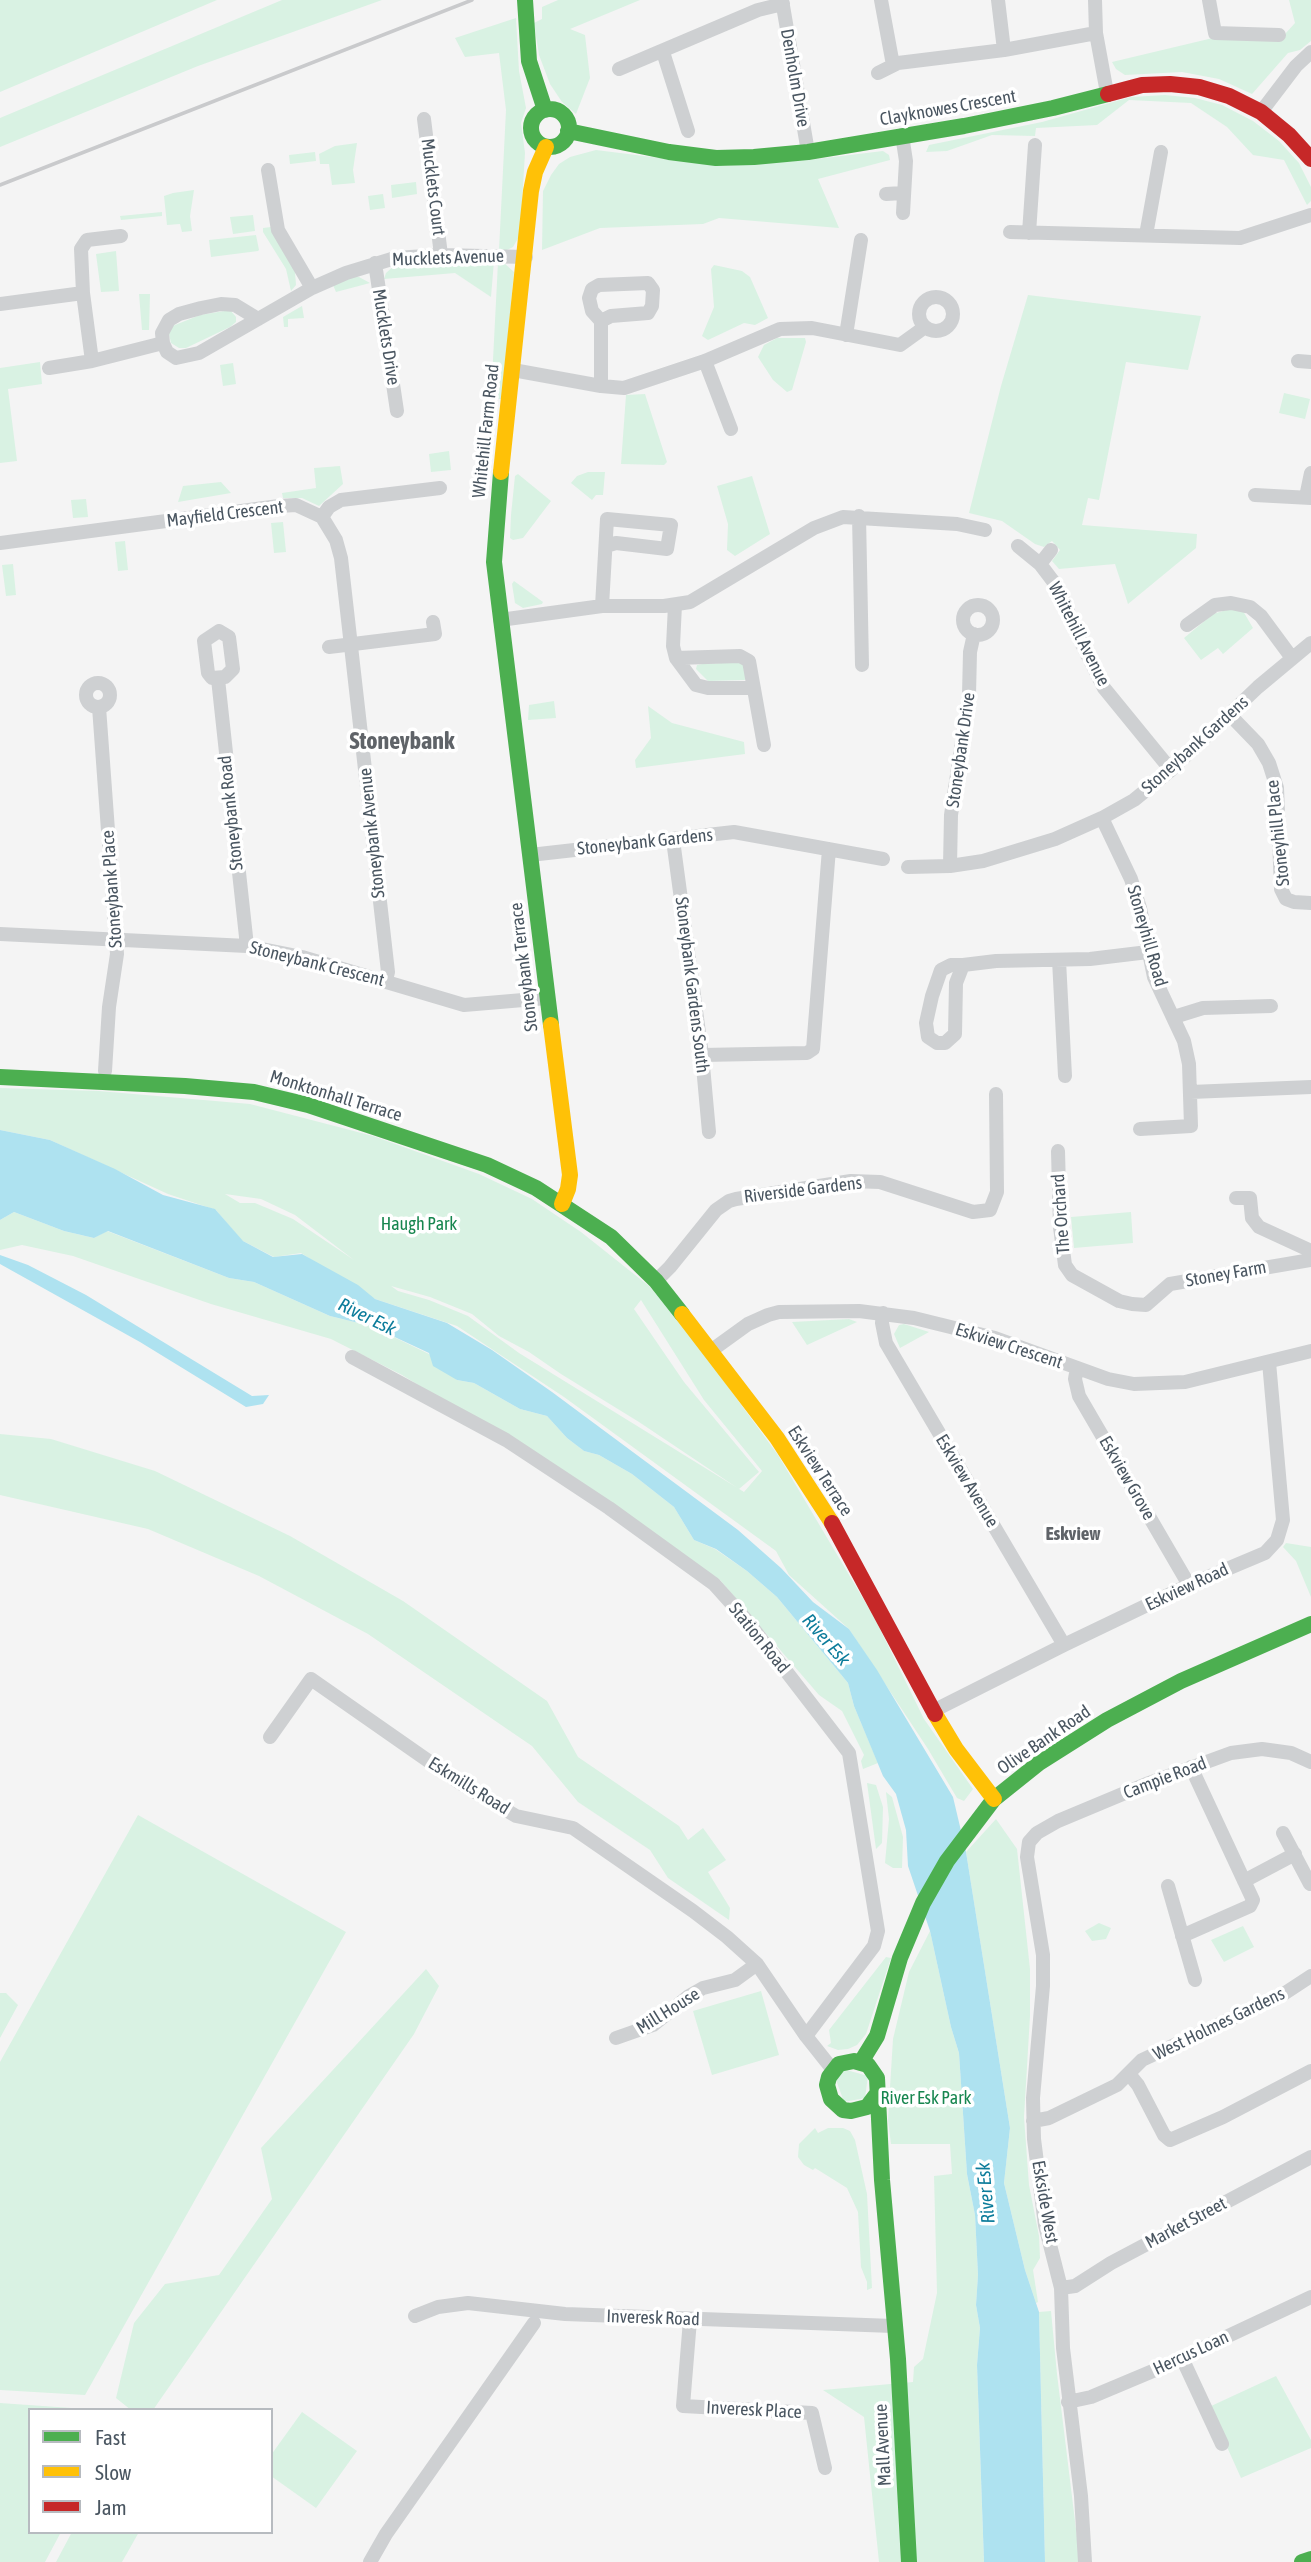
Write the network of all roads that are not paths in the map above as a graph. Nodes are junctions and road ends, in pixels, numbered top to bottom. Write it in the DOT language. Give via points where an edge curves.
graph roads {
  1 [pos="881,0"];
  2 [pos="998,0"];
  3 [pos="1095,0"];
  4 [pos="1209,0"];
  5 [pos="782,2"];
  6 [pos="525,3"];
  7 [pos="1096,33"];
  8 [pos="1279,35"];
  9 [pos="1004,50"];
  10 [pos="663,52"];
  11 [pos="1311,52"];
  12 [pos="893,65"];
  13 [pos="619,69"];
  14 [pos="878,73"];
  15 [pos="1107,93"];
  16 [pos="545,110"];
  17 [pos="1261,112"];
  18 [pos="424,118"];
  19 [pos="568,131"];
  20 [pos="688,131"];
  21 [pos="902,135"];
  22 [pos="1035,145"];
  23 [pos="546,147"];
  24 [pos="807,152"];
  25 [pos="1311,159"];
  26 [pos="1164,161"];
  27 [pos="268,170"];
  28 [pos="886,194"];
  29 [pos="903,194"];
  30 [pos="904,213"];
  31 [pos="1311,215"];
  32 [pos="1010,232"];
  33 [pos="1029,233"];
  34 [pos="121,236"];
  35 [pos="1146,236"];
  36 [pos="861,240"];
  37 [pos="441,255"];
  38 [pos="526,257"];
  39 [pos="375,263"];
  40 [pos="312,288"];
  41 [pos="83,293"];
  42 [pos="0,304"];
  43 [pos="258,319"];
  44 [pos="601,321"];
  45 [pos="925,327"];
  46 [pos="846,335"];
  47 [pos="163,343"];
  48 [pos="92,361"];
  49 [pos="705,361"];
  50 [pos="49,368"];
  51 [pos="513,370"];
  52 [pos="601,386"];
  53 [pos="397,411"];
  54 [pos="731,429"];
  55 [pos="1311,473"];
  56 [pos="440,488"];
  57 [pos="1255,495"];
  58 [pos="1308,498"];
  59 [pos="859,516"];
  60 [pos="322,517"];
  61 [pos="985,530"];
  62 [pos="0,542"];
  63 [pos="606,545"];
  64 [pos="1018,546"];
  65 [pos="1051,550"];
  66 [pos="1040,564"];
  67 [pos="675,605"];
  68 [pos="602,606"];
  69 [pos="500,620"];
  70 [pos="433,622"];
  71 [pos="1193,624"];
  72 [pos="974,634"];
  73 [pos="1311,643"];
  74 [pos="351,645"];
  75 [pos="329,647"];
  76 [pos="858,656"];
  77 [pos="1292,657"];
  78 [pos="676,658"];
  79 [pos="218,679"];
  80 [pos="754,688"];
  81 [pos="99,707"];
  82 [pos="1230,715"];
  83 [pos="514,723"];
  84 [pos="764,745"];
  85 [pos="1171,770"];
  86 [pos="1102,818"];
  87 [pos="673,839"];
  88 [pos="829,849"];
  89 [pos="530,855"];
  90 [pos="883,859"];
  91 [pos="908,866"];
  92 [pos="950,866"];
  93 [pos="1311,903"];
  94 [pos="0,934"];
  95 [pos="116,938"];
  96 [pos="247,946"];
  97 [pos="1148,952"];
  98 [pos="1059,960"];
  99 [pos="962,965"];
  100 [pos="386,980"];
  101 [pos="547,998"];
  102 [pos="1270,1006"];
  103 [pos="1174,1017"];
  104 [pos="702,1055"];
  105 [pos="105,1071"];
  106 [pos="1065,1076"];
  107 [pos="0,1077"];
  108 [pos="1311,1087"];
  109 [pos="1191,1092"];
  110 [pos="996,1094"];
  111 [pos="1140,1129"];
  112 [pos="709,1132"];
  113 [pos="1058,1151"];
  114 [pos="1236,1198"];
  115 [pos="562,1204"];
  116 [pos="1311,1251"];
  117 [pos="1311,1260"];
  118 [pos="1072,1275"];
  119 [pos="656,1281"];
  120 [pos="883,1313"];
  121 [pos="712,1350"];
  122 [pos="1311,1351"];
  123 [pos="352,1357"];
  124 [pos="1269,1362"];
  125 [pos="1077,1368"];
  126 [pos="1189,1585"];
  127 [pos="1311,1624"];
  128 [pos="1064,1645"];
  129 [pos="933,1711"];
  130 [pos="270,1737"];
  131 [pos="1311,1762"];
  132 [pos="1191,1767"];
  133 [pos="994,1799"];
  134 [pos="1283,1833"];
  135 [pos="1029,1842"];
  136 [pos="1295,1854"];
  137 [pos="1244,1881"];
  138 [pos="1310,1884"];
  139 [pos="1168,1886"];
  140 [pos="1182,1936"];
  141 [pos="757,1964"];
  142 [pos="1311,1976"];
  143 [pos="1195,1980"];
  144 [pos="806,2036"];
  145 [pos="616,2039"];
  146 [pos="861,2062"];
  147 [pos="833,2070"];
  148 [pos="1311,2071"];
  149 [pos="1129,2074"];
  150 [pos="876,2095"];
  151 [pos="851,2112"];
  152 [pos="1033,2121"];
  153 [pos="1311,2157"];
  154 [pos="882,2180"];
  155 [pos="1061,2288"];
  156 [pos="1311,2297"];
  157 [pos="415,2316"];
  158 [pos="690,2320"];
  159 [pos="534,2323"];
  160 [pos="893,2326"];
  161 [pos="1182,2358"];
  162 [pos="1068,2402"];
  163 [pos="1222,2444"];
  164 [pos="825,2468"];
  165 [pos="1311,2558"];
  166 [pos="370,2562"];
  167 [pos="909,2562"];
  168 [pos="1085,2562"];
  169 [pos="1302,2562"];
  1 -- 12 [label="street"];
  2 -- 9 [label="street"];
  3 -- 7 [label="street"];
  4 -- 8 [label="street" via="1214,33"];
  5 -- 10 [label="street, Denholm Drive"];
  5 -- 24 [label="street, Denholm Drive"];
  6 -- 16 [label="main road" via="529,61"];
  7 -- 9 [label="street"];
  7 -- 15 [label="street"];
  9 -- 12 [label="street"];
  10 -- 13 [label="street, Denholm Drive"];
  10 -- 20 [label="street"];
  11 -- 17 [label="street"];
  12 -- 14 [label="street"];
  15 -- 17 [label="main road, Clayknowes Crescent" via="1142,85 1199,87"];
  15 -- 21 [label="main road, Clayknowes Crescent" via="964,126"];
  16 -- 19 [label="main road" via="562,114"];
  16 -- 23 [label="main road" via="535,117 531,129 536,141"];
  17 -- 25 [label="main road, Clayknowes Crescent"];
  18 -- 37 [label="street, Mucklets Court"];
  19 -- 23 [label="main road" via="561,144"];
  19 -- 24 [label="main road, Clayknowes Crescent" via="716,158"];
  21 -- 24 [label="main road, Clayknowes Crescent"];
  21 -- 29 [label="street" via="906,161"];
  22 -- 33 [label="street"];
  23 -- 38 [label="main road, Whitehill Farm Road" via="531,191"];
  26 -- 35 [label="street"];
  27 -- 40 [label="street" via="278,230"];
  28 -- 29 [label="street"];
  29 -- 30 [label="street"];
  31 -- 35 [label="street" via="1240,238"];
  32 -- 33 [label="street"];
  33 -- 35 [label="street"];
  34 -- 41 [label="street" via="83,244"];
  36 -- 46 [label="street"];
  37 -- 38 [label="street, Mucklets Avenue"];
  37 -- 39 [label="street, Mucklets Avenue"];
  38 -- 51 [label="main road, Whitehill Farm Road"];
  39 -- 40 [label="street, Mucklets Avenue"];
  39 -- 53 [label="street, Mucklets Drive"];
  40 -- 43 [label="street, Mucklets Avenue"];
  41 -- 42 [label="street"];
  41 -- 48 [label="street"];
  43 -- 47 [label="street, Mucklets Avenue" via="190,356 176,358"];
  43 -- 47 [label="street" via="227,304 201,308 169,320"];
  44 -- 52 [label="street"];
  45 -- 46 [label="street" via="900,345"];
  46 -- 49 [label="street" via="812,328 779,329"];
  47 -- 48 [label="street"];
  48 -- 50 [label="street"];
  49 -- 52 [label="street" via="632,386"];
  49 -- 54 [label="street"];
  51 -- 52 [label="street"];
  51 -- 69 [label="main road, Whitehill Farm Road" via="496,517 494,562"];
  55 -- 58 [label="street"];
  56 -- 60 [label="street" via="341,499"];
  57 -- 58 [label="street"];
  59 -- 61 [label="street"];
  59 -- 67 [label="street" via="814,527 690,602"];
  59 -- 76 [label="street"];
  60 -- 62 [label="street, Mayfield Crescent" via="296,505 279,506"];
  60 -- 74 [label="street, Stoneybank Avenue" via="337,540"];
  63 -- 68 [label="street"];
  64 -- 66 [label="street, Whitehill Avenue"];
  65 -- 66 [label="street, Whitehill Avenue"];
  66 -- 85 [label="street, Whitehill Avenue" via="1059,589 1104,688"];
  67 -- 68 [label="street"];
  67 -- 78 [label="street"];
  68 -- 69 [label="street"];
  69 -- 83 [label="main road, Whitehill Farm Road"];
  70 -- 74 [label="street" via="435,634"];
  71 -- 77 [label="street" via="1215,605 1250,607"];
  72 -- 92 [label="street, Stoneybank Drive" via="970,695 951,815"];
  73 -- 77 [label="street, Stoneybank Gardens"];
  74 -- 75 [label="street"];
  74 -- 100 [label="street, Stoneybank Avenue"];
  77 -- 82 [label="street, Stoneybank Gardens"];
  78 -- 80 [label="street" via="696,685"];
  78 -- 80 [label="street" via="740,656 749,661"];
  79 -- 96 [label="street, Stoneybank Road"];
  80 -- 84 [label="street"];
  81 -- 95 [label="street, Stoneybank Place"];
  82 -- 85 [label="street, Stoneybank Gardens"];
  82 -- 93 [label="street, Stoneyhill Place" via="1258,744 1277,788 1281,888 1294,902"];
  83 -- 89 [label="main road, Stoneybank Terrace"];
  85 -- 86 [label="street, Stoneybank Gardens"];
  86 -- 92 [label="street, Stoneybank Gardens" via="1029,848"];
  86 -- 97 [label="street, Stoneyhill Road" via="1131,879"];
  87 -- 88 [label="street, Stoneybank Gardens" via="734,832"];
  87 -- 89 [label="street, Stoneybank Gardens"];
  87 -- 104 [label="street, Stoneybank Gardens South"];
  88 -- 90 [label="street, Stoneybank Gardens"];
  88 -- 104 [label="street" via="813,1049 807,1053"];
  89 -- 101 [label="main road, Stoneybank Terrace"];
  91 -- 92 [label="street, Stoneybank Gardens"];
  94 -- 95 [label="street, Stoneybank Crescent"];
  95 -- 96 [label="street, Stoneybank Crescent"];
  95 -- 105 [label="street, Stoneybank Place"];
  96 -- 100 [label="street, Stoneybank Crescent"];
  97 -- 98 [label="street"];
  97 -- 103 [label="street, Stoneyhill Road" via="1154,977"];
  98 -- 99 [label="street"];
  98 -- 106 [label="street"];
  99 -- 99 [label="street" via="941,970 932,996 926,1023 928,1037 937,1043 955,1034 956,983"];
  100 -- 101 [label="street, Stoneybank Crescent" via="464,1005"];
  101 -- 115 [label="main road, Stoneybank Terrace" via="570,1175"];
  102 -- 103 [label="street" via="1203,1008"];
  103 -- 109 [label="street, Stoneyhill Road" via="1184,1041"];
  104 -- 112 [label="street, Stoneybank Gardens South"];
  107 -- 115 [label="main road, Monktonhall Terrace" via="254,1092 357,1120 487,1165"];
  108 -- 109 [label="street"];
  109 -- 111 [label="street, Stoneyhill Road" via="1191,1126"];
  110 -- 119 [label="street, Riverside Gardens" via="997,1192 990,1210 973,1212 880,1182 861,1181 736,1199 716,1210"];
  113 -- 118 [label="street, The Orchard" via="1060,1227 1065,1265"];
  114 -- 116 [label="street" via="1250,1198 1252,1218 1259,1227"];
  115 -- 119 [label="main road, Eskview Terrace" via="611,1237"];
  117 -- 118 [label="street, Stoney Farm" via="1170,1284 1146,1305 1119,1300"];
  119 -- 121 [label="main road, Eskview Terrace"];
  120 -- 121 [label="street, Eskview Crescent" via="779,1312 748,1324"];
  120 -- 125 [label="street, Eskview Crescent" via="995,1338"];
  120 -- 128 [label="street, Eskview Avenue" via="886,1343"];
  121 -- 129 [label="main road, Eskview Terrace" via="832,1522"];
  122 -- 124 [label="street, Eskview Crescent"];
  123 -- 144 [label="street, Station Road" via="506,1440 714,1584 849,1754 877,1939"];
  124 -- 125 [label="street, Eskview Crescent" via="1159,1385 1108,1379"];
  124 -- 126 [label="street, Eskview Road" via="1281,1532 1265,1552"];
  125 -- 126 [label="street, Eskview Grove" via="1079,1396"];
  126 -- 128 [label="street, Eskview Road"];
  127 -- 133 [label="main road, Olive Bank Road" via="1181,1681 1107,1720 1039,1763"];
  128 -- 129 [label="street, Eskview Road"];
  129 -- 133 [label="main road, Eskview Terrace"];
  130 -- 141 [label="street, Eskmills Road" via="311,1679 460,1783 516,1816 573,1828 719,1930"];
  131 -- 132 [label="street, Campie Road" via="1262,1749 1231,1753"];
  132 -- 135 [label="street, Campie Road" via="1058,1821"];
  132 -- 137 [label="street"];
  133 -- 146 [label="main road, Olive Bank Road" via="934,1883 900,1958 884,2018"];
  134 -- 136 [label="street"];
  135 -- 152 [label="street, Eskside West" via="1043,1986"];
  136 -- 137 [label="street"];
  136 -- 138 [label="street"];
  137 -- 140 [label="street" via="1253,1900 1250,1906"];
  139 -- 140 [label="street"];
  140 -- 143 [label="street"];
  141 -- 144 [label="street, Eskmills Road"];
  141 -- 145 [label="street, Mill House" via="735,1980 689,1996 653,2025"];
  142 -- 149 [label="street, West Holmes Gardens" via="1282,1995 1142,2060"];
  144 -- 147 [label="street"];
  146 -- 147 [label="main road" via="846,2061"];
  146 -- 150 [label="main road" via="877,2078"];
  147 -- 151 [label="main road" via="827,2085 831,2099"];
  148 -- 149 [label="street" via="1170,2140"];
  149 -- 152 [label="street, West Holmes Gardens" via="1117,2085 1049,2118"];
  150 -- 151 [label="main road" via="867,2107"];
  150 -- 154 [label="main road"];
  151 -- 154 [label="main road" via="867,2127"];
  152 -- 155 [label="street, Eskside West" via="1045,2225"];
  153 -- 155 [label="street, Market Street" via="1075,2286"];
  154 -- 160 [label="main road, Mall Avenue"];
  155 -- 162 [label="street, Eskside West"];
  156 -- 161 [label="street, Hercus Loan"];
  157 -- 158 [label="street, Inveresk Road" via="468,2303 565,2314"];
  158 -- 160 [label="street, Inveresk Road"];
  158 -- 164 [label="street, Inveresk Place" via="683,2406 812,2413"];
  159 -- 166 [label="street"];
  160 -- 167 [label="main road, Mall Avenue"];
  161 -- 162 [label="street, Hercus Loan" via="1091,2397"];
  161 -- 163 [label="street"];
  162 -- 168 [label="street, Eskside West"];
  165 -- 169 [label="main road"];
}
